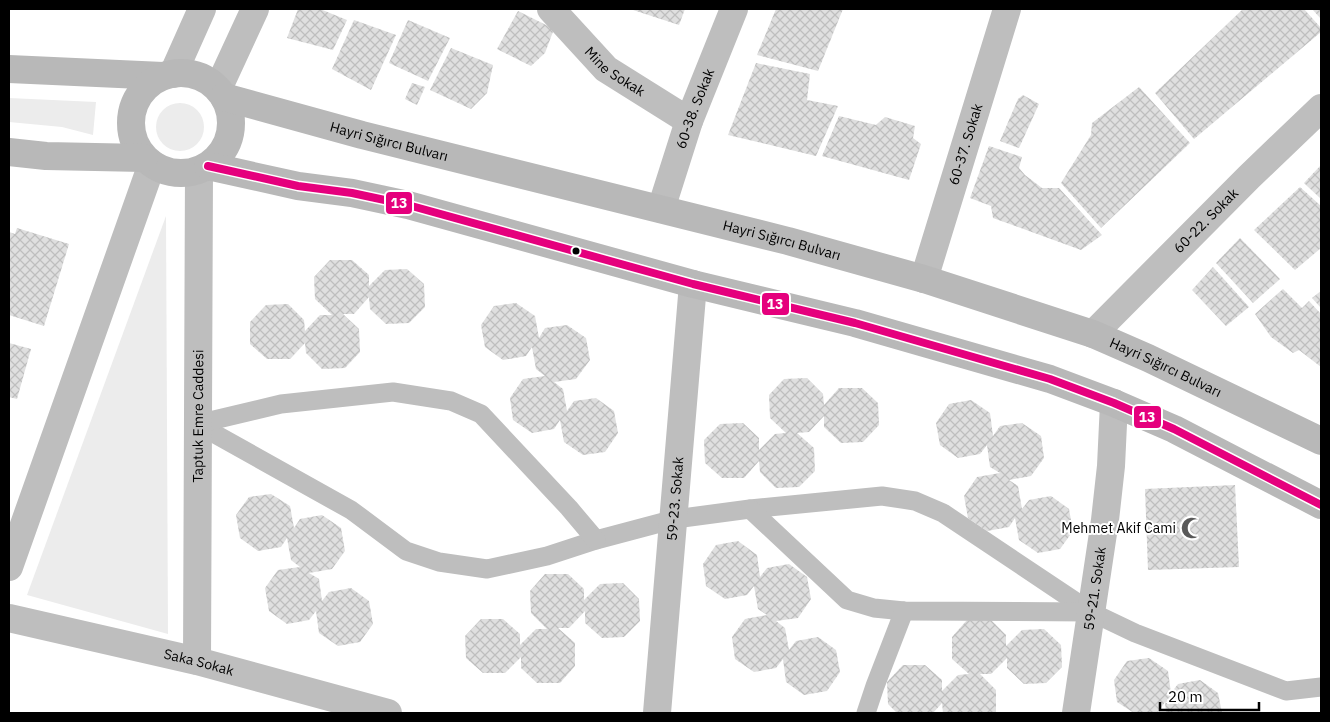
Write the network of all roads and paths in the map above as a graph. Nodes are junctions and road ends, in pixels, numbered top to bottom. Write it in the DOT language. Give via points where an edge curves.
graph roads {
  1 [pos="202,9"];
  2 [pos="255,9"];
  3 [pos="551,9"];
  4 [pos="734,9"];
  5 [pos="1007,9"];
  6 [pos="9,69"];
  7 [pos="168,75"];
  8 [pos="221,93"];
  9 [pos="1321,108"];
  10 [pos="689,121"];
  11 [pos="9,152"];
  12 [pos="148,161"];
  13 [pos="203,168"];
  14 [pos="662,209"];
  15 [pos="924,279"];
  16 [pos="693,284"];
  17 [pos="1093,334"];
  18 [pos="1114,402"];
  19 [pos="197,424"];
  20 [pos="1321,441"];
  21 [pos="1321,505"];
  22 [pos="750,509"];
  23 [pos="674,519"];
  24 [pos="596,540"];
  25 [pos="9,567"];
  26 [pos="904,611"];
  27 [pos="1091,612"];
  28 [pos="9,618"];
  29 [pos="197,661"];
  30 [pos="1321,688"];
  31 [pos="388,713"];
  32 [pos="657,713"];
  33 [pos="866,713"];
  34 [pos="1076,713"];
  1 -- 7 [label="street"];
  2 -- 8 [label="street"];
  3 -- 10 [label="street, Mine Sokak" via="606,70"];
  4 -- 10 [label="street, 60-38. Sokak"];
  5 -- 15 [label="street, 60-37. Sokak"];
  6 -- 7 [label="street"];
  7 -- 8 [label="street" via="193,74 208,80"];
  7 -- 12 [label="street" via="146,86 132,112 131,132"];
  8 -- 13 [label="street" via="231,115 230,135 222,153"];
  8 -- 14 [label="street, Hayri Sığırcı Bulvarı" via="372,138"];
  9 -- 17 [label="street, 60-22. Sokak"];
  10 -- 14 [label="street, 60-38. Sokak"];
  11 -- 12 [label="street"];
  12 -- 13 [label="street" via="164,171 179,174"];
  12 -- 25 [label="street"];
  13 -- 16 [label="street" via="408,205"];
  13 -- 19 [label="street, Taptuk Emre Caddesi"];
  14 -- 15 [label="street, Hayri Sığırcı Bulvarı"];
  15 -- 17 [label="street, Hayri Sığırcı Bulvarı"];
  16 -- 18 [label="street" via="958,352"];
  16 -- 23 [label="street, 59-23. Sokak"];
  17 -- 20 [label="street, Hayri Sığırcı Bulvarı"];
  18 -- 21 [label="street" via="1174,429"];
  18 -- 27 [label="street, 59-21. Sokak" via="1111,466"];
  19 -- 24 [label="lane" via="350,510 406,551 439,562 487,569 547,556"];
  19 -- 24 [label="lane" via="281,404 393,392 451,401 481,414"];
  19 -- 29 [label="street, Taptuk Emre Caddesi"];
  22 -- 23 [label="lane"];
  22 -- 26 [label="lane" via="847,600 874,608"];
  22 -- 27 [label="lane" via="882,496 915,501 943,513"];
  23 -- 24 [label="lane"];
  23 -- 32 [label="street, 59-23. Sokak"];
  26 -- 27 [label="lane"];
  26 -- 33 [label="lane"];
  27 -- 30 [label="lane" via="1135,633 1286,691"];
  27 -- 34 [label="street, 59-21. Sokak"];
  28 -- 29 [label="street, Saka Sokak"];
  29 -- 31 [label="street, Saka Sokak"];
}
